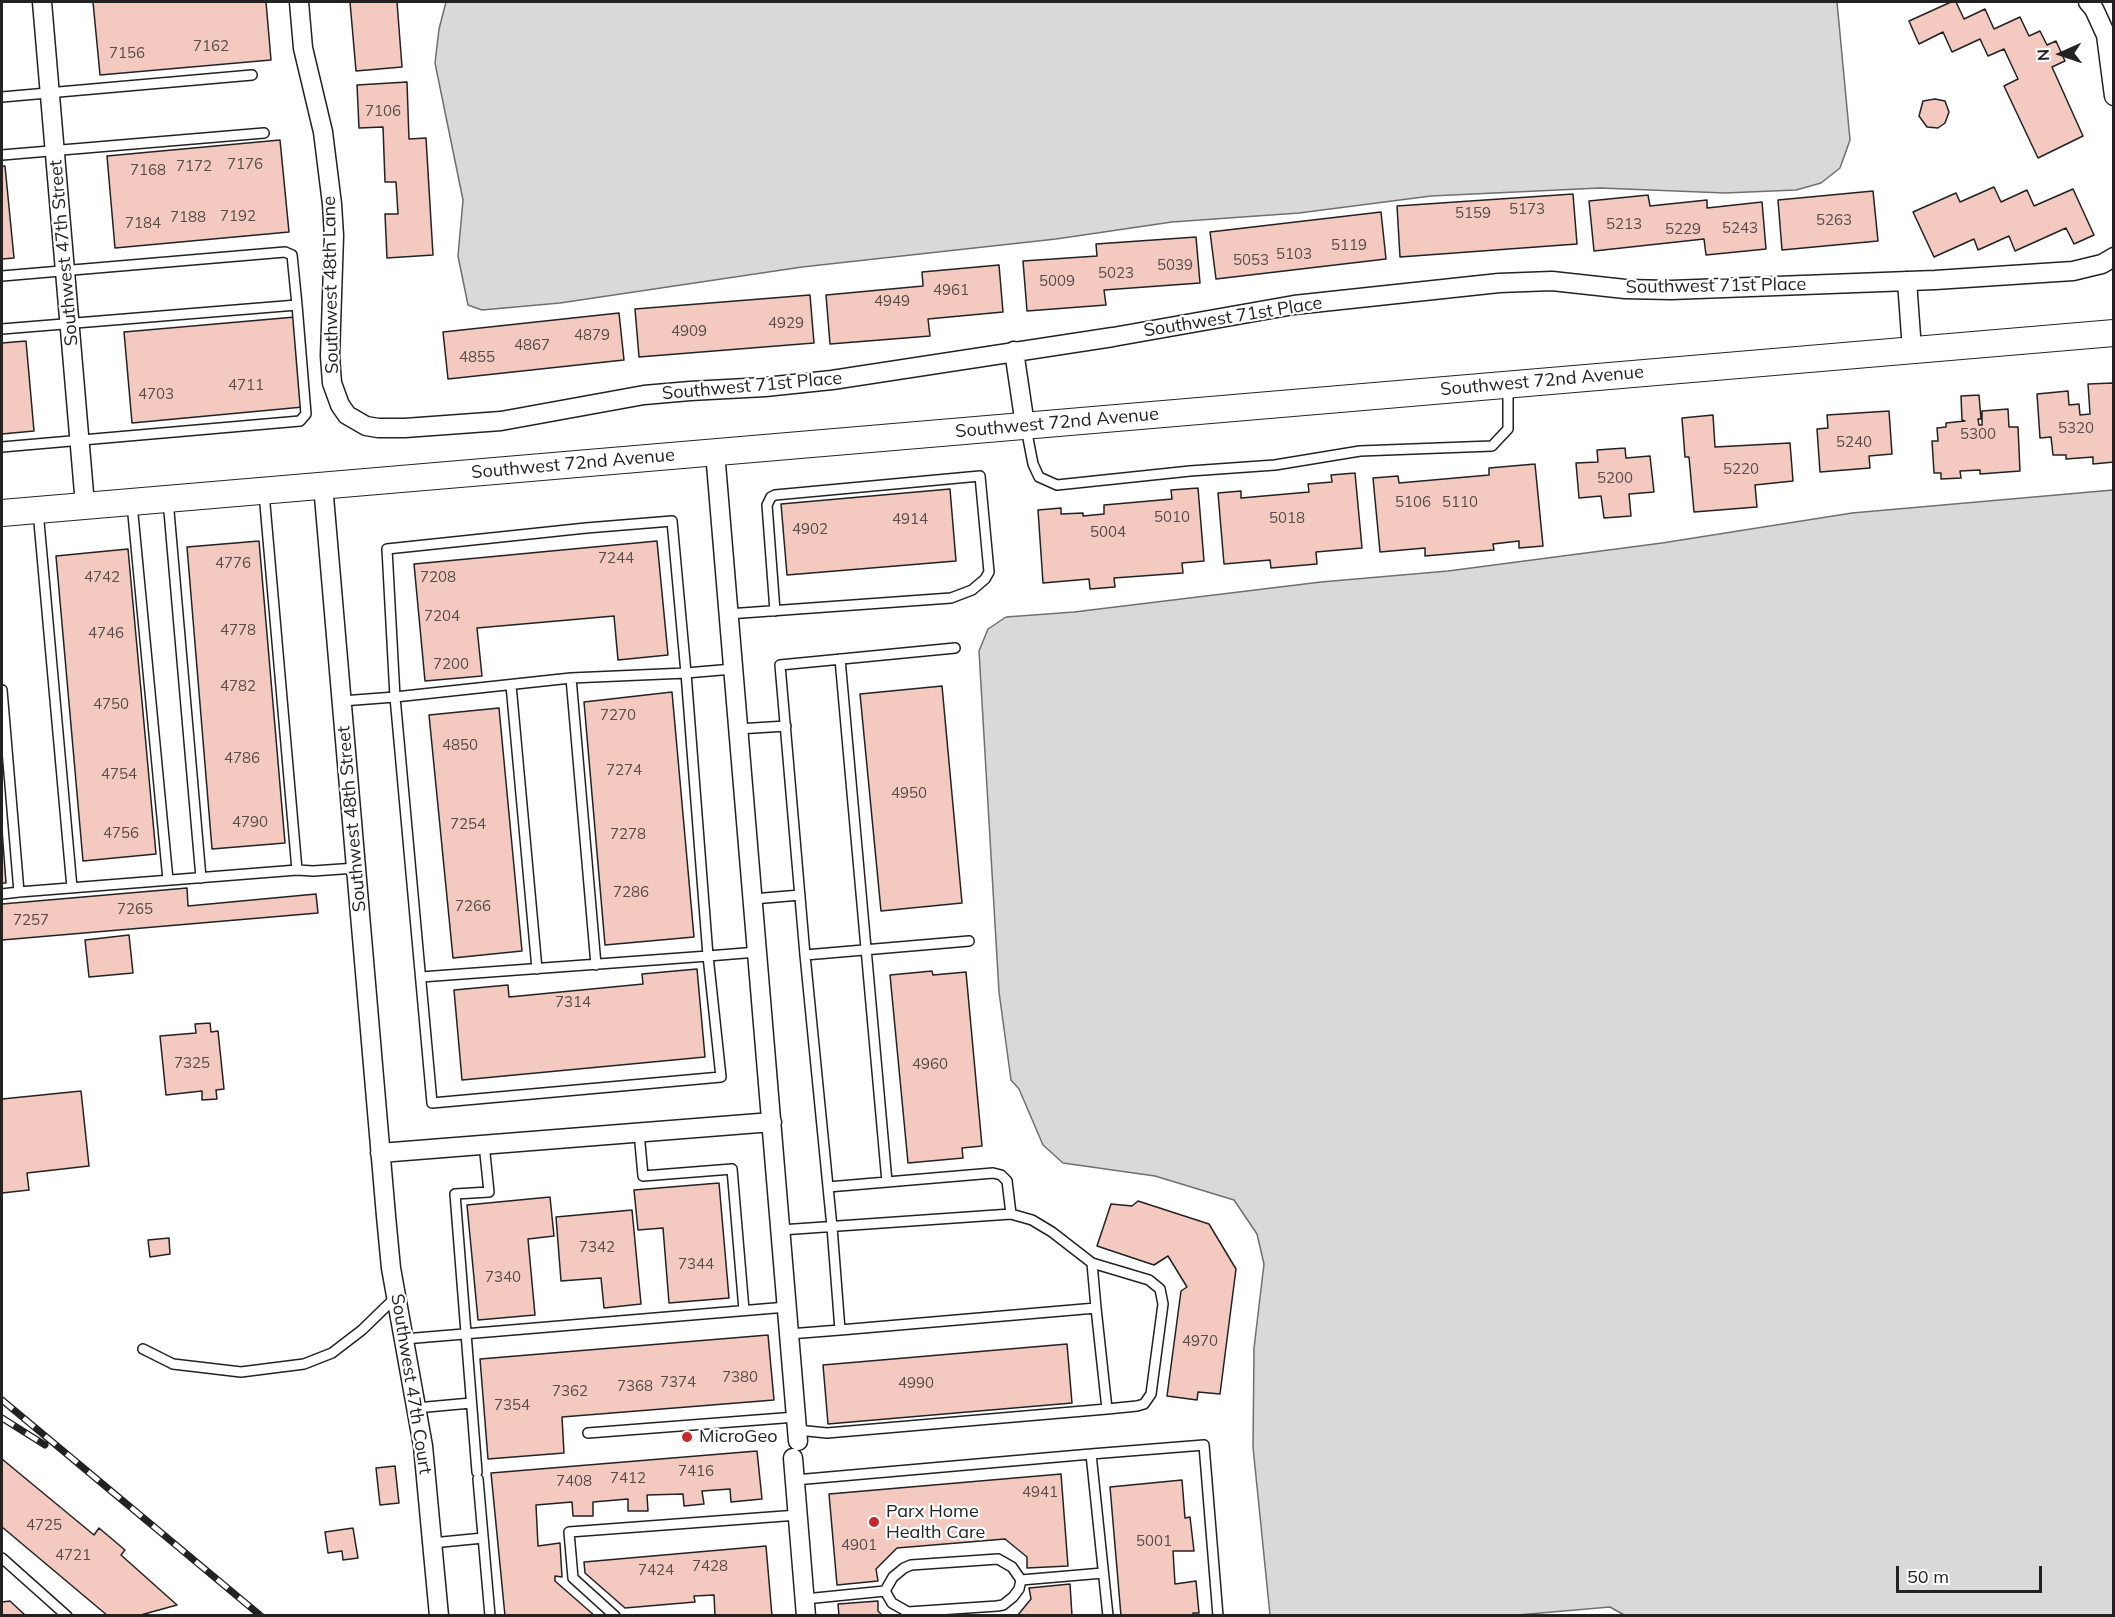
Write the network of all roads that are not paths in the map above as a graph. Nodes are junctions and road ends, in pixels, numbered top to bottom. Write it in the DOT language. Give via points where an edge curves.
graph roads {
  1 [pos="42,2"];
  2 [pos="299,2"];
  3 [pos="2088,2"];
  4 [pos="252,75"];
  5 [pos="50,92"];
  6 [pos="2114,96"];
  7 [pos="2,97"];
  8 [pos="264,133"];
  9 [pos="56,150"];
  10 [pos="2,154"];
  11 [pos="2114,257"];
  12 [pos="66,269"];
  13 [pos="2,276"];
  14 [pos="1907,281"];
  15 [pos="297,305"];
  16 [pos="70,324"];
  17 [pos="2,329"];
  18 [pos="2114,333"];
  19 [pos="1912,350"];
  20 [pos="1014,351"];
  21 [pos="1508,384"];
  22 [pos="355,420"];
  23 [pos="1025,425"];
  24 [pos="80,440"];
  25 [pos="2,447"];
  26 [pos="715,452"];
  27 [pos="322,485"];
  28 [pos="264,490"];
  29 [pos="168,498"];
  30 [pos="132,501"];
  31 [pos="86,505"];
  32 [pos="38,510"];
  33 [pos="2,513"];
  34 [pos="775,610"];
  35 [pos="728,614"];
  36 [pos="955,648"];
  37 [pos="840,659"];
  38 [pos="733,669"];
  39 [pos="686,673"];
  40 [pos="572,678"];
  41 [pos="511,685"];
  42 [pos="2,690"];
  43 [pos="395,697"];
  44 [pos="342,700"];
  45 [pos="786,726"];
  46 [pos="738,729"];
  47 [pos="356,868"];
  48 [pos="297,870"];
  49 [pos="201,878"];
  50 [pos="168,880"];
  51 [pos="72,888"];
  52 [pos="19,892"];
  53 [pos="2,894"];
  54 [pos="800,895"];
  55 [pos="753,899"];
  56 [pos="969,941"];
  57 [pos="865,950"];
  58 [pos="757,952"];
  59 [pos="805,955"];
  60 [pos="708,956"];
  61 [pos="596,965"];
  62 [pos="537,969"];
  63 [pos="421,977"];
  64 [pos="772,1122"];
  65 [pos="639,1132"];
  66 [pos="484,1144"];
  67 [pos="380,1153"];
  68 [pos="887,1182"];
  69 [pos="828,1187"];
  70 [pos="1011,1214"];
  71 [pos="832,1227"];
  72 [pos="781,1230"];
  73 [pos="1092,1263"];
  74 [pos="396,1296"];
  75 [pos="787,1307"];
  76 [pos="1096,1308"];
  77 [pos="744,1310"];
  78 [pos="840,1330"];
  79 [pos="466,1333"];
  80 [pos="789,1334"];
  81 [pos="404,1339"];
  82 [pos="143,1349"];
  83 [pos="471,1403"];
  84 [pos="416,1408"];
  85 [pos="1107,1409"];
  86 [pos="797,1429"];
  87 [pos="588,1433"];
  88 [pos="1091,1454"];
  89 [pos="793,1458"];
  90 [pos="795,1480"];
  91 [pos="798,1515"];
  92 [pos="483,1538"];
  93 [pos="432,1543"];
  94 [pos="2,1558"];
  95 [pos="1103,1573"];
  96 [pos="1021,1580"];
  97 [pos="885,1592"];
  98 [pos="806,1607"];
  99 [pos="67,1616"];
  100 [pos="439,1616"];
  101 [pos="490,1616"];
  102 [pos="615,1616"];
  103 [pos="1108,1616"];
  104 [pos="1218,1616"];
  1 -- 5 [label="street, Southwest 47th Street"];
  2 -- 22 [label="street, Southwest 48th Lane" via="303,48 323,132 332,204 330,370 340,405"];
  3 -- 6 [label="street" via="2106,35"];
  4 -- 5 [label="lane"];
  5 -- 7 [label="lane"];
  5 -- 9 [label="street, Southwest 47th Street"];
  8 -- 9 [label="lane"];
  9 -- 10 [label="lane"];
  9 -- 12 [label="street, Southwest 47th Street"];
  11 -- 14 [label="street, Southwest 71st Place" via="2073,271"];
  12 -- 13 [label="lane"];
  12 -- 15 [label="lane" via="285,252 292,255"];
  12 -- 16 [label="street, Southwest 47th Street"];
  14 -- 19 [label="street"];
  14 -- 20 [label="street, Southwest 71st Place" via="1671,290 1552,281 1498,282 1294,305"];
  15 -- 16 [label="lane"];
  15 -- 24 [label="lane" via="306,414 300,421"];
  16 -- 17 [label="lane"];
  16 -- 24 [label="street, Southwest 47th Street"];
  18 -- 19 [label="street, Southwest 72nd Avenue"];
  19 -- 21 [label="street, Southwest 72nd Avenue"];
  20 -- 22 [label="street, Southwest 71st Place" via="801,384 644,396 501,421 392,429 366,426"];
  20 -- 23 [label="street"];
  21 -- 23 [label="street, Southwest 72nd Avenue"];
  21 -- 23 [label="lane" via="1508,429 1492,446 1360,451 1275,465 1057,485 1039,477"];
  23 -- 26 [label="street, Southwest 72nd Avenue"];
  24 -- 25 [label="lane"];
  24 -- 31 [label="street, Southwest 47th Street"];
  26 -- 27 [label="street, Southwest 72nd Avenue"];
  26 -- 35 [label="street"];
  27 -- 28 [label="street, Southwest 72nd Avenue"];
  27 -- 44 [label="street, Southwest 48th Street"];
  28 -- 29 [label="street, Southwest 72nd Avenue"];
  28 -- 48 [label="lane"];
  29 -- 30 [label="street, Southwest 72nd Avenue"];
  29 -- 49 [label="lane"];
  30 -- 31 [label="street, Southwest 72nd Avenue"];
  30 -- 50 [label="lane"];
  31 -- 32 [label="street, Southwest 72nd Avenue"];
  32 -- 33 [label="street, Southwest 72nd Avenue"];
  32 -- 51 [label="lane"];
  34 -- 34 [label="lane" via="951,598 972,590 989,572 980,476 771,497 767,505"];
  34 -- 35 [label="lane"];
  35 -- 38 [label="street"];
  36 -- 37 [label="lane"];
  37 -- 45 [label="lane" via="780,665"];
  37 -- 57 [label="lane"];
  38 -- 39 [label="lane"];
  38 -- 46 [label="street"];
  39 -- 40 [label="lane"];
  39 -- 43 [label="lane" via="672,521 597,527 387,549"];
  39 -- 60 [label="lane"];
  40 -- 41 [label="lane"];
  40 -- 61 [label="lane"];
  41 -- 43 [label="lane"];
  41 -- 62 [label="lane"];
  42 -- 52 [label="lane"];
  43 -- 44 [label="lane"];
  43 -- 63 [label="lane"];
  44 -- 47 [label="street, Southwest 48th Street"];
  45 -- 46 [label="lane"];
  45 -- 54 [label="lane"];
  46 -- 55 [label="street"];
  47 -- 48 [label="lane"];
  47 -- 67 [label="street, Southwest 48th Street"];
  48 -- 49 [label="lane"];
  49 -- 50 [label="lane"];
  50 -- 51 [label="lane"];
  51 -- 52 [label="lane"];
  52 -- 53 [label="lane"];
  54 -- 55 [label="lane"];
  54 -- 59 [label="lane"];
  55 -- 58 [label="street"];
  56 -- 57 [label="lane"];
  57 -- 59 [label="lane"];
  57 -- 68 [label="lane"];
  58 -- 60 [label="lane"];
  58 -- 64 [label="street"];
  59 -- 69 [label="lane"];
  60 -- 61 [label="lane"];
  60 -- 63 [label="lane" via="721,1077 432,1103"];
  61 -- 62 [label="lane"];
  62 -- 63 [label="lane"];
  64 -- 65 [label="street"];
  64 -- 72 [label="street"];
  65 -- 66 [label="street"];
  65 -- 77 [label="lane" via="643,1176 732,1169"];
  66 -- 67 [label="street"];
  66 -- 79 [label="lane" via="489,1192 455,1194"];
  67 -- 74 [label="street, Southwest 47th Court"];
  68 -- 69 [label="lane"];
  68 -- 70 [label="lane" via="993,1173 1007,1181"];
  69 -- 71 [label="lane"];
  70 -- 71 [label="lane"];
  70 -- 73 [label="lane" via="1042,1226"];
  71 -- 72 [label="lane"];
  71 -- 78 [label="lane"];
  72 -- 75 [label="street"];
  73 -- 76 [label="lane"];
  73 -- 85 [label="lane" via="1149,1280 1160,1289 1163,1304 1151,1394 1144,1404"];
  74 -- 81 [label="street, Southwest 47th Court"];
  74 -- 82 [label="lane" via="332,1353 304,1364 242,1372 173,1364"];
  75 -- 77 [label="lane"];
  75 -- 80 [label="street"];
  76 -- 78 [label="lane"];
  76 -- 85 [label="lane"];
  77 -- 79 [label="lane"];
  78 -- 80 [label="lane"];
  79 -- 81 [label="lane"];
  79 -- 83 [label="lane"];
  80 -- 86 [label="street"];
  81 -- 84 [label="street, Southwest 47th Court"];
  83 -- 84 [label="lane"];
  83 -- 92 [label="lane"];
  84 -- 93 [label="street, Southwest 47th Court"];
  85 -- 86 [label="lane" via="827,1433"];
  86 -- 87 [label="lane"];
  88 -- 90 [label="lane"];
  88 -- 95 [label="lane"];
  88 -- 104 [label="lane" via="1204,1445"];
  89 -- 90 [label="street"];
  90 -- 91 [label="street"];
  91 -- 98 [label="street"];
  91 -- 102 [label="lane" via="568,1532 573,1578"];
  92 -- 93 [label="lane"];
  92 -- 101 [label="lane"];
  93 -- 100 [label="street, Southwest 47th Court"];
  94 -- 99 [label="lane"];
  95 -- 96 [label="lane"];
  95 -- 103 [label="lane"];
  96 -- 97 [label="lane" via="1013,1597 997,1606 908,1612 892,1603"];
  96 -- 97 [label="lane" via="1006,1561 998,1559 911,1565 893,1577"];
  97 -- 98 [label="lane"];
}
